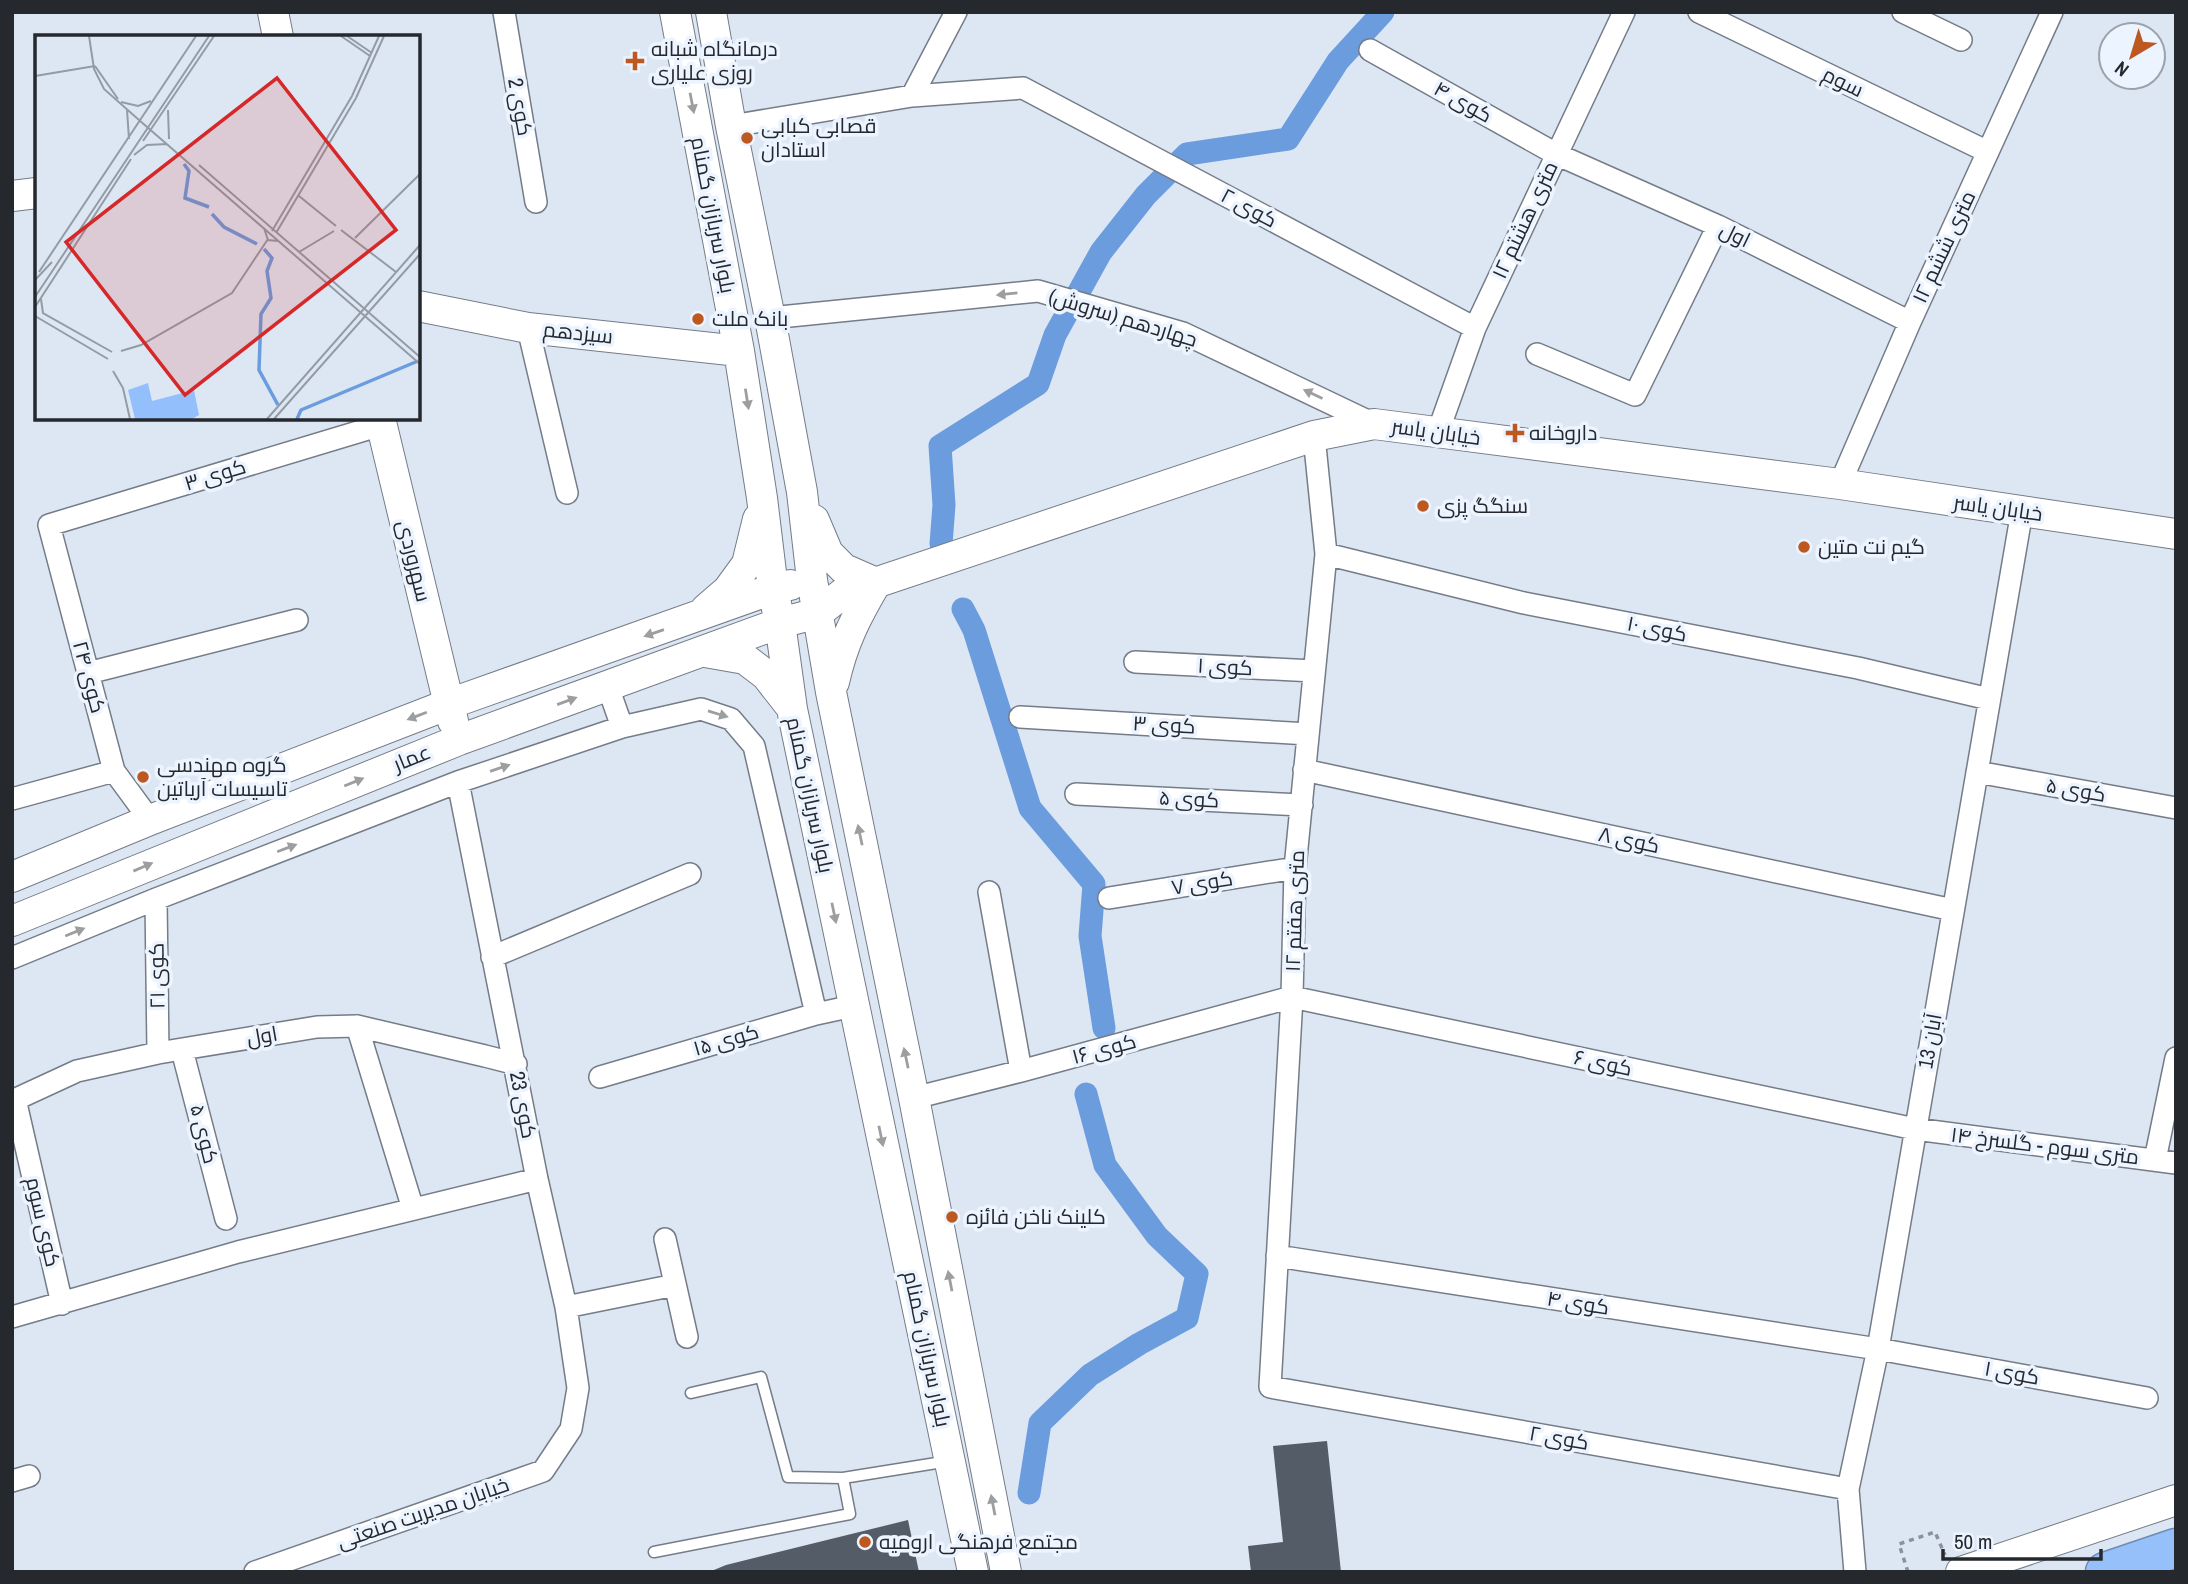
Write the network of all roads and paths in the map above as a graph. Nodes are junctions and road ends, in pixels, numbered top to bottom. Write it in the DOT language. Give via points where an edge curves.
graph roads {
  1 [pos="273,12"];
  2 [pos="504,12"];
  3 [pos="675,12"];
  4 [pos="711,12"];
  5 [pos="956,12"];
  6 [pos="1623,12"];
  7 [pos="1699,12"];
  8 [pos="1903,12"];
  9 [pos="2052,12"];
  10 [pos="1742,22"];
  11 [pos="278,35"];
  12 [pos="1961,40"];
  13 [pos="1370,50"];
  14 [pos="912,96"];
  15 [pos="731,126"];
  16 [pos="1988,152"];
  17 [pos="1556,153"];
  18 [pos="35,193"];
  19 [pos="12,196"];
  20 [pos="536,202"];
  21 [pos="1718,226"];
  22 [pos="420,306"];
  23 [pos="771,318"];
  24 [pos="1910,322"];
  25 [pos="528,328"];
  26 [pos="1475,328"];
  27 [pos="739,351"];
  28 [pos="1537,354"];
  29 [pos="380,422"];
  30 [pos="1374,424"];
  31 [pos="1438,432"];
  32 [pos="1314,436"];
  33 [pos="1840,484"];
  34 [pos="802,492"];
  35 [pos="566,493"];
  36 [pos="762,498"];
  37 [pos="2022,511"];
  38 [pos="49,525"];
  39 [pos="2176,534"];
  40 [pos="1326,554"];
  41 [pos="812,580"];
  42 [pos="876,583"];
  43 [pos="773,589"];
  44 [pos="842,594"];
  45 [pos="818,613"];
  46 [pos="696,618"];
  47 [pos="298,620"];
  48 [pos="780,623"];
  49 [pos="705,652"];
  50 [pos="1135,662"];
  51 [pos="1314,671"];
  52 [pos="88,673"];
  53 [pos="608,687"];
  54 [pos="831,692"];
  55 [pos="1989,699"];
  56 [pos="449,704"];
  57 [pos="792,709"];
  58 [pos="1020,717"];
  59 [pos="622,727"];
  60 [pos="1308,734"];
  61 [pos="459,740"];
  62 [pos="1304,770"];
  63 [pos="114,771"];
  64 [pos="1977,772"];
  65 [pos="458,782"];
  66 [pos="1076,794"];
  67 [pos="12,799"];
  68 [pos="1302,805"];
  69 [pos="2176,808"];
  70 [pos="150,820"];
  71 [pos="1295,868"];
  72 [pos="690,874"];
  73 [pos="12,877"];
  74 [pos="989,892"];
  75 [pos="1109,898"];
  76 [pos="156,899"];
  77 [pos="1953,910"];
  78 [pos="12,921"];
  79 [pos="492,957"];
  80 [pos="12,958"];
  81 [pos="1292,998"];
  82 [pos="853,1006"];
  83 [pos="816,1014"];
  84 [pos="357,1026"];
  85 [pos="182,1050"];
  86 [pos="158,1053"];
  87 [pos="2176,1058"];
  88 [pos="516,1065"];
  89 [pos="1021,1072"];
  90 [pos="600,1077"];
  91 [pos="914,1098"];
  92 [pos="14,1100"];
  93 [pos="1915,1129"];
  94 [pos="2165,1162"];
  95 [pos="537,1179"];
  96 [pos="413,1209"];
  97 [pos="226,1219"];
  98 [pos="665,1238"];
  99 [pos="1277,1256"];
  100 [pos="675,1285"];
  101 [pos="62,1304"];
  102 [pos="566,1307"];
  103 [pos="12,1317"];
  104 [pos="687,1337"];
  105 [pos="1878,1349"];
  106 [pos="1270,1387"];
  107 [pos="691,1394"];
  108 [pos="2147,1398"];
  109 [pos="571,1429"];
  110 [pos="951,1461"];
  111 [pos="843,1478"];
  112 [pos="1848,1489"];
  113 [pos="2176,1500"];
  114 [pos="1935,1532"];
  115 [pos="2176,1548"];
  116 [pos="654,1552"];
  117 [pos="255,1572"];
  118 [pos="973,1572"];
  119 [pos="1006,1572"];
  120 [pos="1855,1572"];
  121 [pos="1908,1572"];
  122 [pos="1961,1572"];
  123 [pos="2105,1572"];
  1 -- 11 [label="main road"];
  2 -- 20 [label="street, کوی 2"];
  3 -- 27 [label="main road, بلوار سربازان گمنام, one-way"];
  4 -- 15 [label="main road, بلوار سربازان گمنام"];
  5 -- 14 [label="street"];
  6 -- 17 [label="street, ۱۲ متری هشتم"];
  7 -- 10 [label="street, سوم"];
  8 -- 12 [label="street"];
  9 -- 16 [label="street, ۱۲ متری ششم"];
  10 -- 16 [label="street, سوم"];
  13 -- 17 [label="street, کوی ۴"];
  14 -- 15 [label="street"];
  14 -- 26 [label="street, کوی ۲" via="1023,88"];
  15 -- 23 [label="main road, بلوار سربازان گمنام"];
  16 -- 24 [label="street, ۱۲ متری ششم"];
  17 -- 21 [label="street, اول"];
  17 -- 26 [label="street, ۱۲ متری هشتم"];
  18 -- 19 [label="main road"];
  21 -- 24 [label="street, اول"];
  21 -- 28 [label="street" via="1635,395"];
  22 -- 25 [label="main road, سیزدهم"];
  30 -- 23 [label="street, چهاردهم (سروش), one-way" via="1183,333 1038,291"];
  23 -- 34 [label="main road, بلوار سربازان گمنام"];
  24 -- 33 [label="street, ۱۲ متری ششم"];
  25 -- 27 [label="main road, سیزدهم"];
  25 -- 35 [label="street"];
  26 -- 31 [label="street, ۱۲ متری هشتم"];
  27 -- 36 [label="main road, بلوار سربازان گمنام, one-way"];
  29 -- 38 [label="street, کوی ۳"];
  29 -- 56 [label="main road, سهروردی"];
  30 -- 31 [label="main road, خیابان یاسر"];
  30 -- 32 [label="main road, خیابان یاسر"];
  31 -- 33 [label="main road, خیابان یاسر"];
  32 -- 40 [label="street, ۱۲ متری هفتم"];
  32 -- 42 [label="main road, خیابان یاسر"];
  33 -- 37 [label="main road, خیابان یاسر"];
  34 -- 41 [label="main road, بلوار سربازان گمنام"];
  34 -- 42 [label="main road" via="828,553 844,569"];
  36 -- 43 [label="main road, بلوار سربازان گمنام"];
  36 -- 46 [label="main road" via="747,564 728,590"];
  37 -- 39 [label="main road, خیابان یاسر"];
  37 -- 55 [label="street, 13 آبان"];
  38 -- 52 [label="street, کوی ۲۴"];
  40 -- 51 [label="street, ۱۲ متری هفتم"];
  40 -- 55 [label="street, کوی ۱۰" via="1524,603 1858,668"];
  41 -- 43 [label="main road, عمار"];
  41 -- 44 [label="main road"];
  41 -- 45 [label="main road, بلوار سربازان گمنام"];
  42 -- 44 [label="main road, خیابان یاسر"];
  42 -- 54 [label="main road" via="844,644"];
  43 -- 46 [label="main road, عمار"];
  43 -- 48 [label="main road, بلوار سربازان گمنام"];
  44 -- 45 [label="main road, خیابان یاسر"];
  45 -- 48 [label="main road, عمار"];
  45 -- 54 [label="main road, بلوار سربازان گمنام"];
  46 -- 56 [label="main road, عمار, one-way"];
  47 -- 52 [label="street"];
  48 -- 49 [label="main road, عمار"];
  48 -- 57 [label="main road, بلوار سربازان گمنام"];
  49 -- 53 [label="main road, عمار"];
  49 -- 57 [label="main road" via="745,659 766,675"];
  50 -- 51 [label="street, کوی ۱"];
  51 -- 60 [label="street, ۱۲ متری هفتم"];
  52 -- 63 [label="street, کوی ۲۴"];
  53 -- 59 [label="street"];
  61 -- 53 [label="main road, عمار, one-way"];
  91 -- 54 [label="main road, بلوار سربازان گمنام, one-way"];
  55 -- 64 [label="street, 13 آبان"];
  56 -- 61 [label="main road, سهروردی"];
  56 -- 70 [label="main road, عمار, one-way"];
  57 -- 82 [label="main road, بلوار سربازان گمنام, one-way"];
  58 -- 60 [label="street, کوی ۳"];
  65 -- 59 [label="street, one-way"];
  59 -- 83 [label="street, one-way" via="701,709 732,719 754,746"];
  60 -- 62 [label="street, ۱۲ متری هفتم"];
  78 -- 61 [label="main road, عمار, one-way"];
  62 -- 68 [label="street, ۱۲ متری هفتم"];
  62 -- 77 [label="street, کوی ۸"];
  63 -- 67 [label="street"];
  63 -- 70 [label="street, کوی ۲۴"];
  64 -- 69 [label="street, کوی ۵"];
  64 -- 77 [label="street, 13 آبان"];
  76 -- 65 [label="street, one-way"];
  65 -- 79 [label="street, کوی 23"];
  66 -- 68 [label="street, کوی ۵"];
  68 -- 71 [label="street, ۱۲ متری هفتم"];
  70 -- 73 [label="main road, عمار"];
  71 -- 75 [label="street, کوی ۷"];
  71 -- 81 [label="street, ۱۲ متری هفتم"];
  72 -- 79 [label="street"];
  74 -- 89 [label="street"];
  80 -- 76 [label="street, one-way"];
  76 -- 86 [label="street, کوی ۲۱"];
  77 -- 93 [label="street, 13 آبان"];
  79 -- 88 [label="street, کوی 23"];
  81 -- 89 [label="street, کوی ۱۶"];
  81 -- 93 [label="street, کوی ۶"];
  81 -- 99 [label="street, ۱۲ متری هفتم"];
  82 -- 83 [label="street, کوی ۱۵"];
  82 -- 110 [label="main road, بلوار سربازان گمنام, one-way"];
  83 -- 90 [label="street, کوی ۱۵"];
  84 -- 85 [label="street, اول" via="317,1027"];
  84 -- 88 [label="street, اول"];
  84 -- 96 [label="street"];
  85 -- 86 [label="street, اول"];
  85 -- 97 [label="street, کوی ۵"];
  86 -- 92 [label="street, اول" via="77,1071"];
  87 -- 94 [label="street"];
  88 -- 95 [label="street, کوی 23"];
  89 -- 91 [label="street, کوی ۱۶"];
  119 -- 91 [label="main road, بلوار سربازان گمنام, one-way"];
  92 -- 101 [label="street, کوی سوم"];
  93 -- 94 [label="street, ۱۴ متری سوم - گلسرخ"];
  93 -- 105 [label="street, 13 آبان"];
  95 -- 96 [label="street"];
  95 -- 102 [label="street, کوی 23"];
  96 -- 101 [label="street" via="238,1252"];
  98 -- 100 [label="street"];
  99 -- 105 [label="street, کوی ۴"];
  99 -- 106 [label="street, ۱۲ متری هفتم"];
  100 -- 102 [label="street"];
  100 -- 104 [label="street"];
  101 -- 103 [label="street"];
  102 -- 109 [label="street, کوی 23" via="578,1388"];
  105 -- 108 [label="street, کوی ۱"];
  105 -- 112 [label="street, 13 آبان"];
  106 -- 112 [label="street, کوی ۲"];
  107 -- 111 [label="lane" via="761,1377 788,1477"];
  109 -- 117 [label="street, خیابان مدیریت صنعتی" via="543,1471"];
  110 -- 111 [label="lane"];
  110 -- 118 [label="main road, بلوار سربازان گمنام"];
  111 -- 116 [label="lane" via="850,1514"];
  112 -- 120 [label="street, 13 آبان"];
  113 -- 122 [label="main road"];
  114 -- 121 [label="path" via="1899,1544"];
  115 -- 123 [label="highway"];
}
